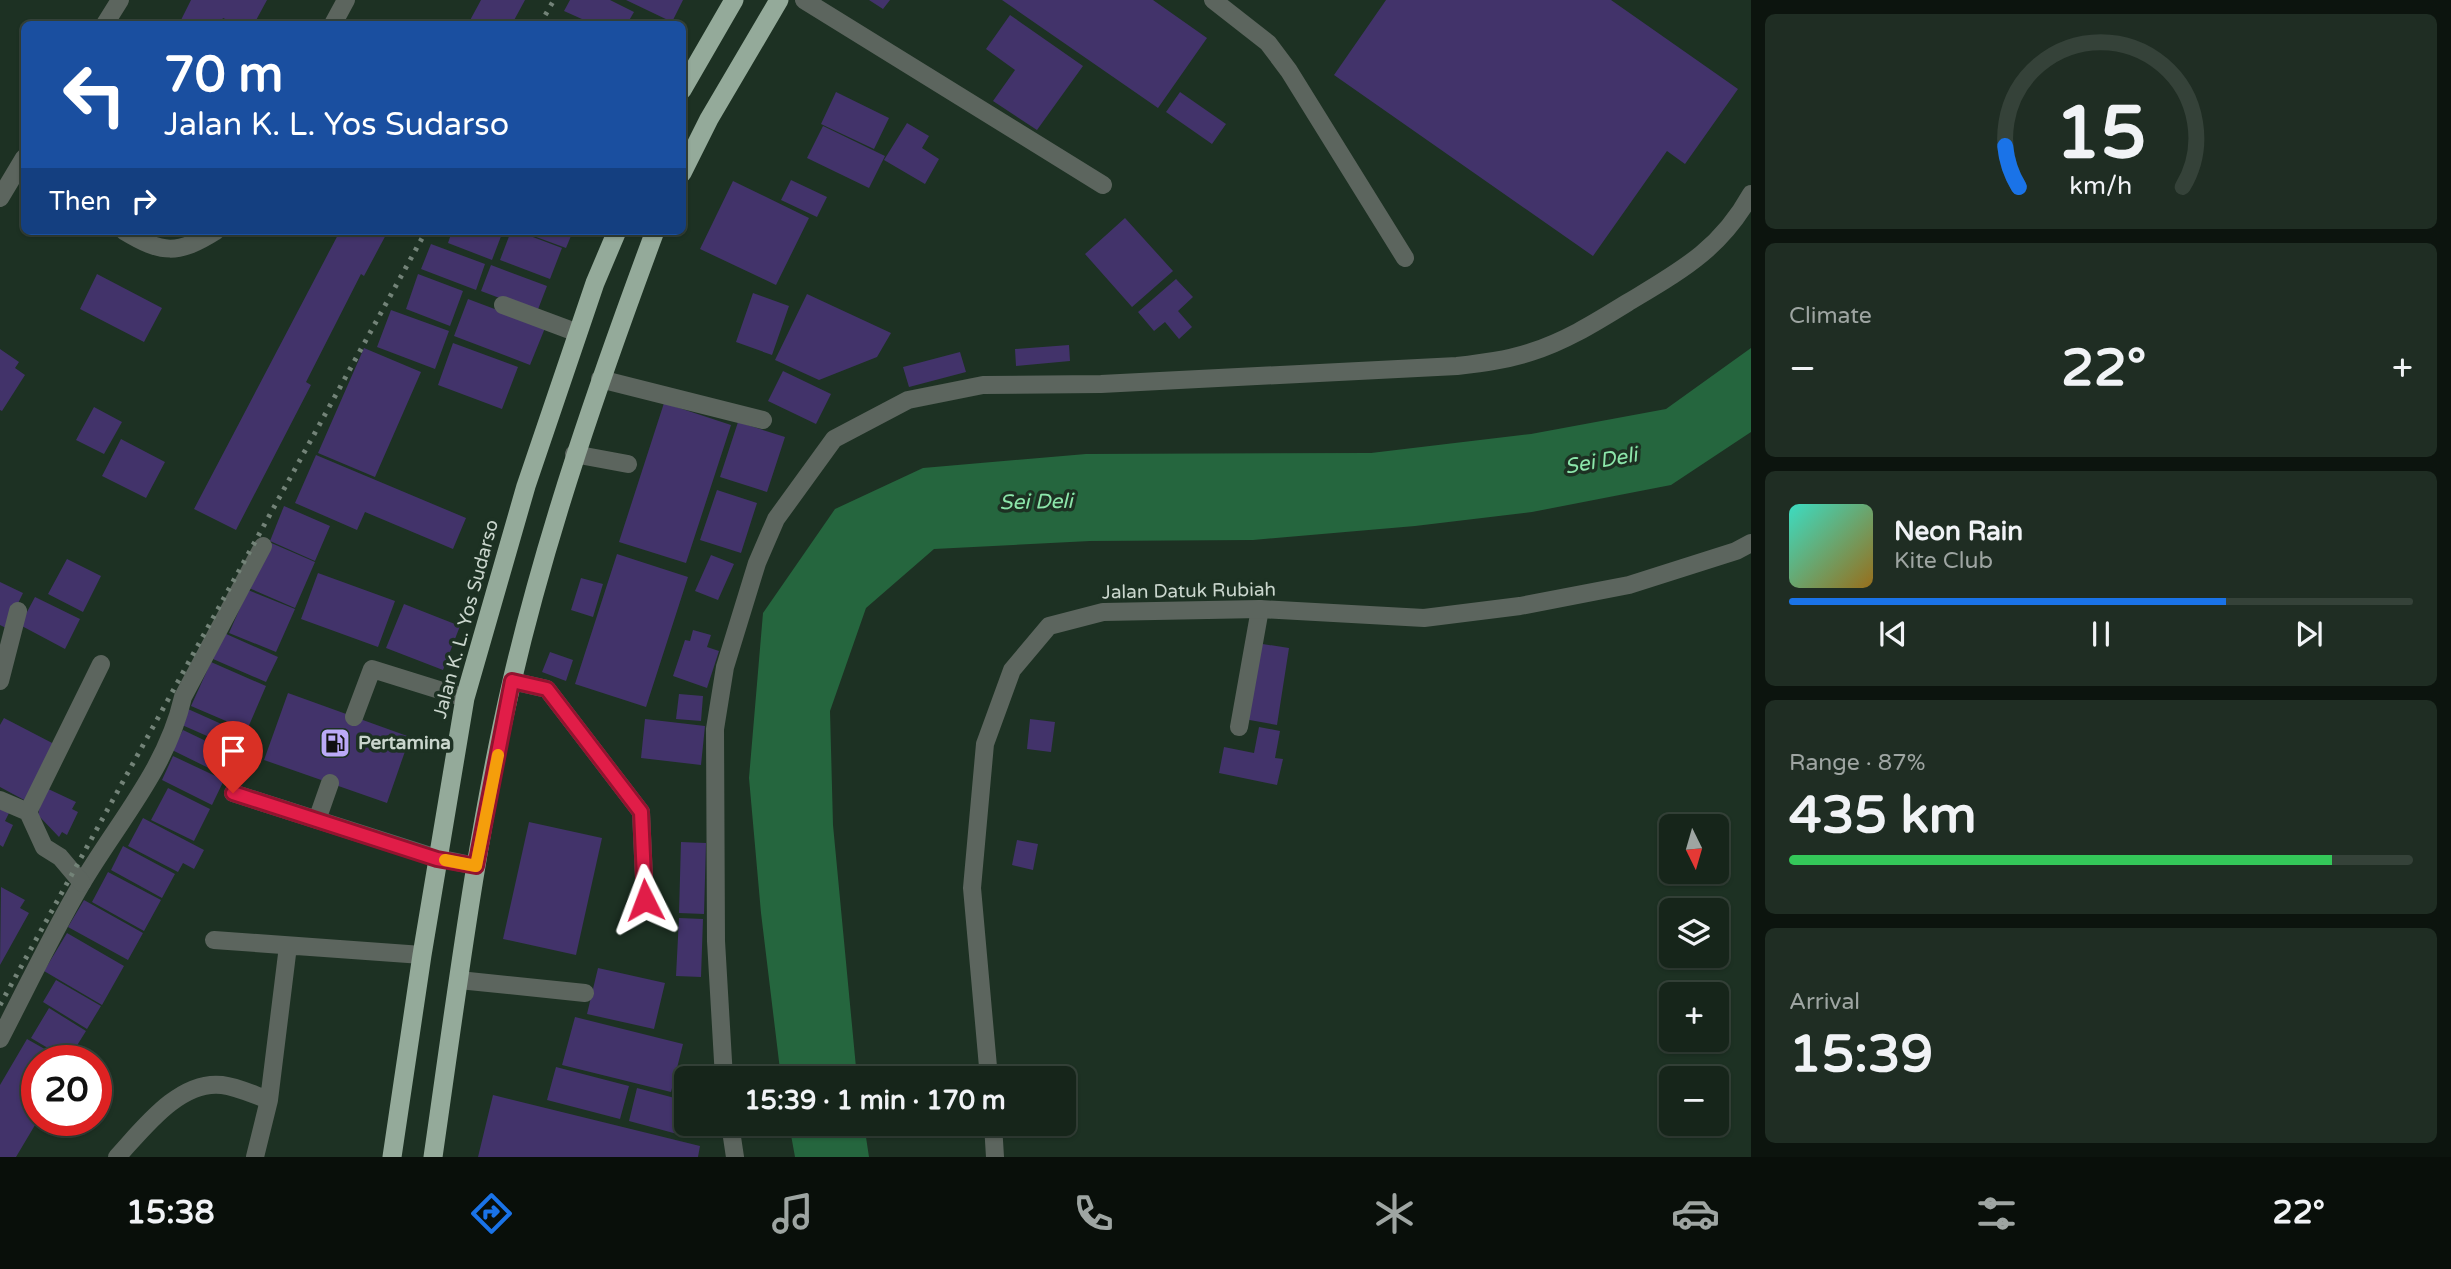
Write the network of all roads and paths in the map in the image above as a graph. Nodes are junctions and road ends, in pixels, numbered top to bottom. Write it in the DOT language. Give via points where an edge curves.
graph roads {
  1 [pos="120,0"];
  2 [pos="346,0"];
  3 [pos="734,0"];
  4 [pos="779,0"];
  5 [pos="804,0"];
  6 [pos="1213,0"];
  7 [pos="107,21"];
  8 [pos="335,21"];
  9 [pos="686,83"];
  10 [pos="686,165"];
  11 [pos="21,168"];
  12 [pos="1102,185"];
  13 [pos="1751,194"];
  14 [pos="0,198"];
  15 [pos="130,235"];
  16 [pos="209,235"];
  17 [pos="615,235"];
  18 [pos="654,235"];
  19 [pos="1405,258"];
  20 [pos="503,304"];
  21 [pos="578,333"];
  22 [pos="600,379"];
  23 [pos="763,420"];
  24 [pos="575,454"];
  25 [pos="628,464"];
  26 [pos="1751,543"];
  27 [pos="263,546"];
  28 [pos="1260,609"];
  29 [pos="18,611"];
  30 [pos="101,664"];
  31 [pos="0,681"];
  32 [pos="512,681"];
  33 [pos="465,698"];
  34 [pos="354,718"];
  35 [pos="1239,727"];
  36 [pos="331,783"];
  37 [pos="233,793"];
  38 [pos="0,800"];
  39 [pos="28,811"];
  40 [pos="317,820"];
  41 [pos="437,859"];
  42 [pos="476,866"];
  43 [pos="82,883"];
  44 [pos="645,900"];
  45 [pos="214,940"];
  46 [pos="288,946"];
  47 [pos="422,955"];
  48 [pos="459,980"];
  49 [pos="585,993"];
  50 [pos="0,1039"];
  51 [pos="723,1066"];
  52 [pos="988,1066"];
  53 [pos="269,1100"];
  54 [pos="732,1136"];
  55 [pos="994,1136"];
  56 [pos="117,1157"];
  57 [pos="255,1157"];
  58 [pos="392,1157"];
  59 [pos="433,1157"];
  60 [pos="735,1157"];
  61 [pos="995,1157"];
  1 -- 7 [label="street"];
  2 -- 8 [label="street"];
  3 -- 9 [label="highway"];
  4 -- 10 [label="highway"];
  5 -- 12 [label="street"];
  6 -- 19 [label="street" via="1268,43 1289,71"];
  11 -- 14 [label="street"];
  13 -- 51 [label="street" via="1737,220 1694,263 1578,333 1500,360 1101,384 984,385 908,400 834,439 776,519 757,563 729,653 717,716 716,941"];
  15 -- 16 [label="street" via="164,249 194,244"];
  17 -- 21 [label="highway, Jalan K. L. Yos Sudarso"];
  18 -- 22 [label="highway"];
  20 -- 21 [label="street"];
  21 -- 33 [label="highway, Jalan K. L. Yos Sudarso" via="526,486"];
  22 -- 23 [label="street"];
  22 -- 24 [label="highway"];
  24 -- 25 [label="street"];
  24 -- 32 [label="highway"];
  26 -- 28 [label="street, Jalan Datuk Rubiah" via="1629,585 1520,606 1424,618"];
  27 -- 43 [label="street" via="183,697 167,748"];
  28 -- 35 [label="street"];
  28 -- 52 [label="street, Jalan Datuk Rubiah" via="1103,612 1049,626 1012,670 985,744 972,888"];
  29 -- 31 [label="street"];
  30 -- 39 [label="street"];
  32 -- 42 [label="highway"];
  32 -- 44 [label="street" via="547,689 641,812"];
  33 -- 34 [label="street" via="372,669"];
  33 -- 41 [label="highway, Jalan K. L. Yos Sudarso"];
  36 -- 40 [label="street"];
  37 -- 40 [label="street"];
  38 -- 39 [label="street"];
  39 -- 43 [label="street" via="44,847 60,857"];
  40 -- 41 [label="street"];
  41 -- 42 [label="street"];
  41 -- 47 [label="highway, Jalan K. L. Yos Sudarso"];
  42 -- 48 [label="highway"];
  43 -- 50 [label="street"];
  45 -- 46 [label="street"];
  46 -- 47 [label="street"];
  46 -- 53 [label="street"];
  47 -- 58 [label="highway, Jalan K. L. Yos Sudarso"];
  48 -- 49 [label="street"];
  48 -- 59 [label="highway"];
  53 -- 56 [label="street" via="221,1085 195,1088 159,1111"];
  53 -- 57 [label="street"];
  54 -- 60 [label="street"];
  55 -- 61 [label="street"];
}
